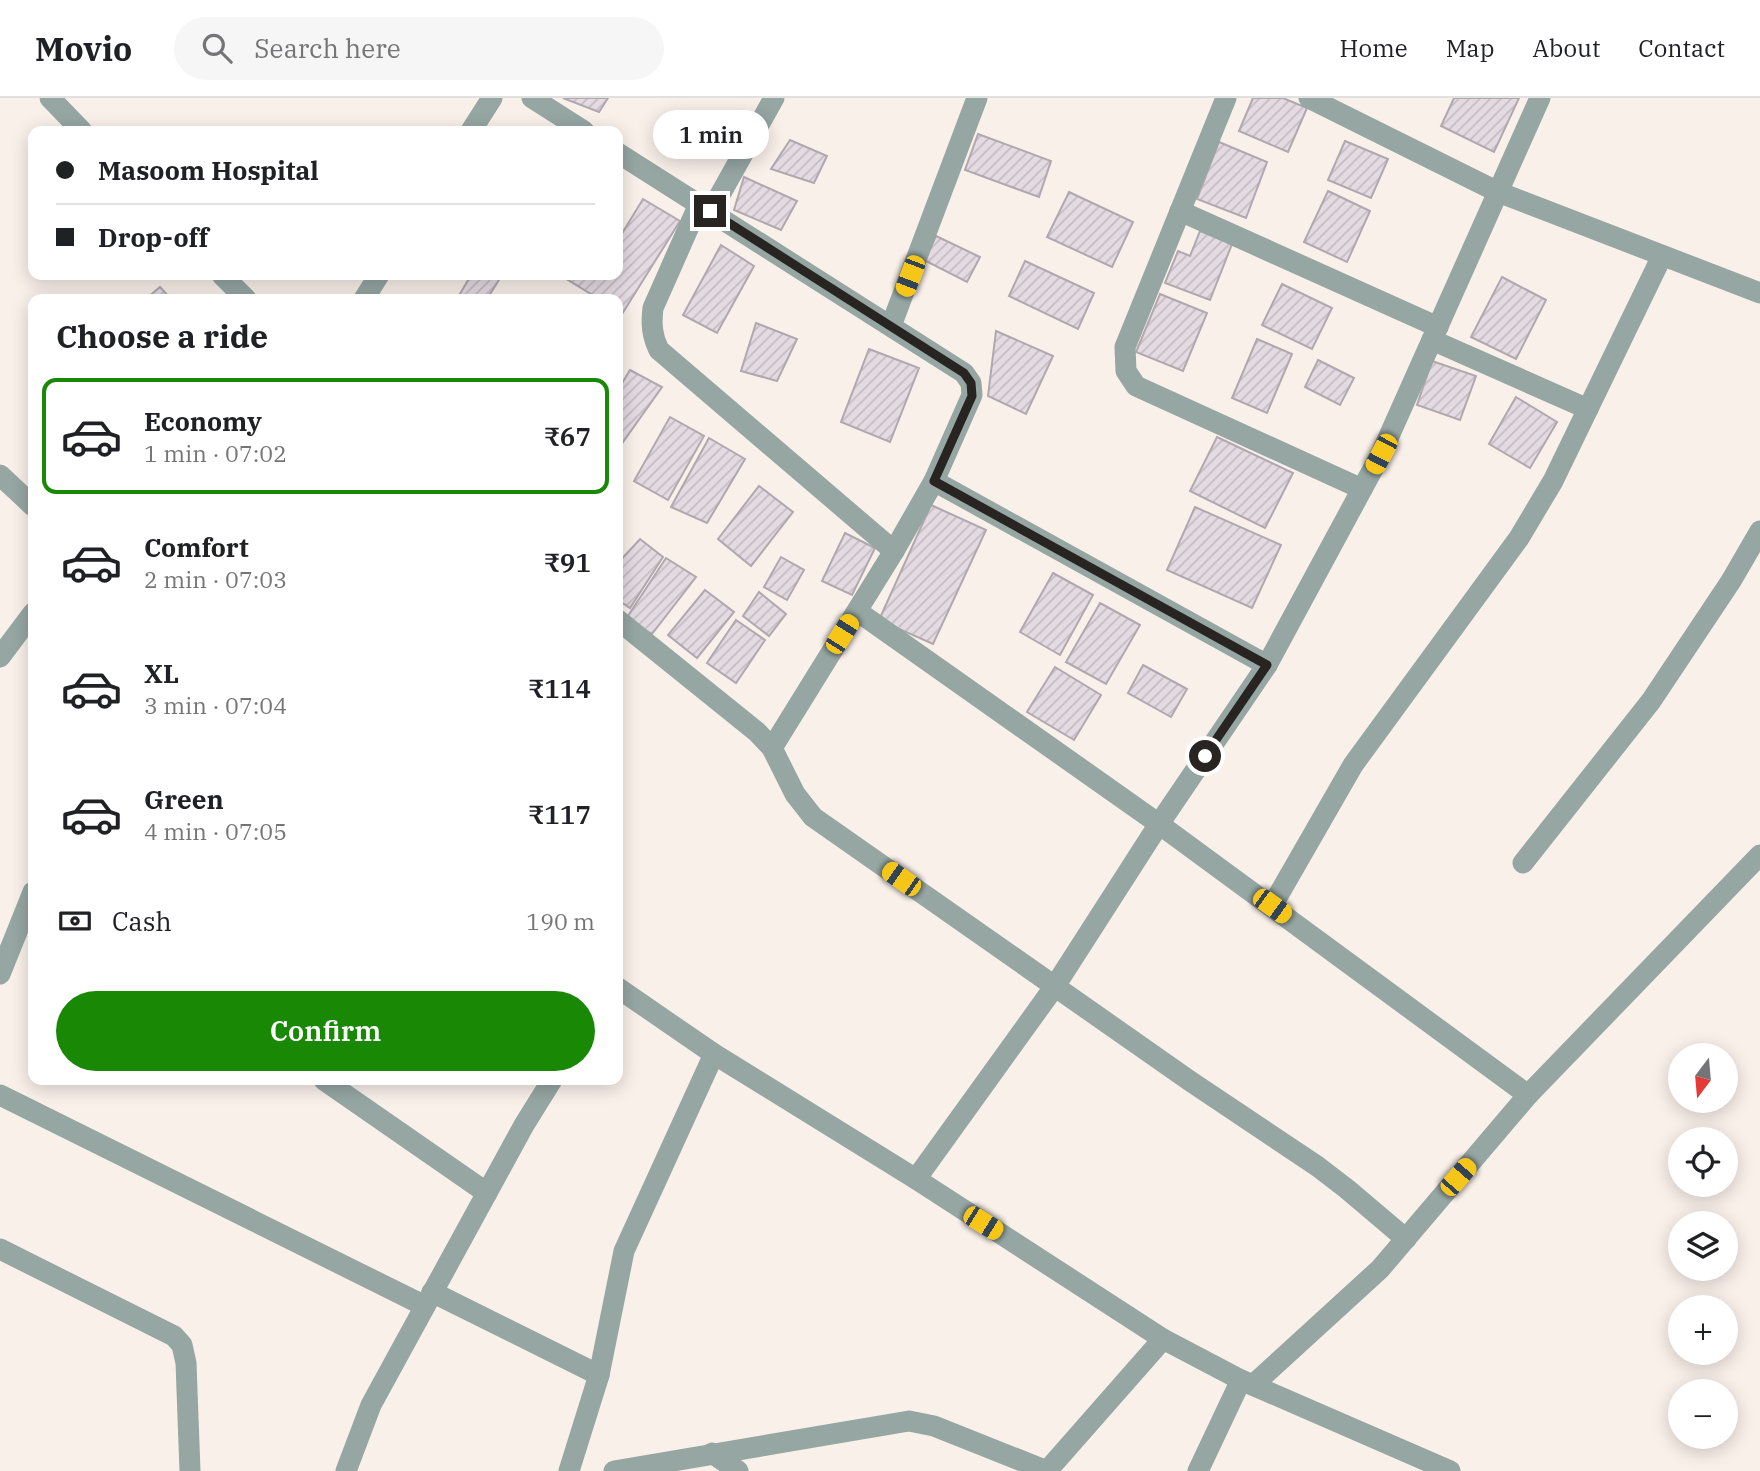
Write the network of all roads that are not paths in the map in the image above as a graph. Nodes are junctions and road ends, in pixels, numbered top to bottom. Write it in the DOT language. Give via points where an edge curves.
graph roads {
  1 [pos="50,98"];
  2 [pos="492,98"];
  3 [pos="532,98"];
  4 [pos="774,98"];
  5 [pos="977,98"];
  6 [pos="1226,98"];
  7 [pos="1309,98"];
  8 [pos="1540,98"];
  9 [pos="77,126"];
  10 [pos="474,126"];
  11 [pos="576,126"];
  12 [pos="623,156"];
  13 [pos="1498,192"];
  14 [pos="705,208"];
  15 [pos="1180,211"];
  16 [pos="1662,256"];
  17 [pos="227,280"];
  18 [pos="1760,293"];
  19 [pos="241,294"];
  20 [pos="891,326"];
  21 [pos="1435,333"];
  22 [pos="1588,409"];
  23 [pos="0,475"];
  24 [pos="934,481"];
  25 [pos="1362,489"];
  26 [pos="28,501"];
  27 [pos="1760,531"];
  28 [pos="894,551"];
  29 [pos="857,611"];
  30 [pos="28,620"];
  31 [pos="623,624"];
  32 [pos="0,656"];
  33 [pos="1267,665"];
  34 [pos="772,748"];
  35 [pos="1159,824"];
  36 [pos="1760,855"];
  37 [pos="1522,863"];
  38 [pos="28,904"];
  39 [pos="1272,906"];
  40 [pos="0,974"];
  41 [pos="1055,986"];
  42 [pos="623,991"];
  43 [pos="714,1054"];
  44 [pos="331,1085"];
  45 [pos="549,1085"];
  46 [pos="0,1095"];
  47 [pos="1528,1095"];
  48 [pos="916,1180"];
  49 [pos="487,1193"];
  50 [pos="1406,1239"];
  51 [pos="0,1249"];
  52 [pos="429,1299"];
  53 [pos="1163,1339"];
  54 [pos="599,1376"];
  55 [pos="1247,1382"];
  56 [pos="712,1453"];
  57 [pos="190,1471"];
  58 [pos="346,1471"];
  59 [pos="569,1471"];
  60 [pos="614,1471"];
  61 [pos="738,1471"];
  62 [pos="1047,1471"];
  63 [pos="1198,1471"];
  64 [pos="1450,1471"];
  1 -- 9 [label="street"];
  2 -- 10 [label="street"];
  3 -- 11 [label="street"];
  4 -- 14 [label="street"];
  5 -- 20 [label="street"];
  6 -- 15 [label="street"];
  7 -- 13 [label="street"];
  8 -- 13 [label="street"];
  12 -- 14 [label="street"];
  13 -- 16 [label="street"];
  13 -- 21 [label="street"];
  14 -- 20 [label="street"];
  14 -- 28 [label="street" via="653,308 651,324 659,350"];
  15 -- 21 [label="street"];
  15 -- 25 [label="street" via="1125,347 1126,371 1136,386"];
  16 -- 18 [label="street"];
  16 -- 22 [label="street"];
  17 -- 19 [label="street"];
  20 -- 24 [label="street" via="964,373 971,383 972,396"];
  21 -- 22 [label="street"];
  21 -- 25 [label="street"];
  22 -- 39 [label="street" via="1519,538 1353,765"];
  23 -- 26 [label="street"];
  24 -- 28 [label="street"];
  24 -- 33 [label="street"];
  25 -- 33 [label="street"];
  27 -- 37 [label="street" via="1651,701"];
  28 -- 29 [label="street"];
  29 -- 34 [label="street"];
  29 -- 35 [label="street"];
  30 -- 32 [label="street"];
  31 -- 34 [label="street"];
  33 -- 35 [label="street"];
  34 -- 41 [label="street" via="795,794 813,817"];
  35 -- 39 [label="street"];
  35 -- 41 [label="street"];
  36 -- 47 [label="street"];
  38 -- 40 [label="street"];
  39 -- 47 [label="street"];
  41 -- 48 [label="street"];
  41 -- 50 [label="street" via="1317,1166"];
  42 -- 43 [label="street"];
  43 -- 48 [label="street"];
  43 -- 54 [label="street" via="624,1251"];
  44 -- 49 [label="street"];
  45 -- 49 [label="street"];
  46 -- 52 [label="street"];
  47 -- 50 [label="street"];
  48 -- 53 [label="street"];
  49 -- 52 [label="street"];
  50 -- 55 [label="street" via="1380,1269"];
  51 -- 57 [label="street" via="174,1336 182,1345"];
  52 -- 54 [label="street"];
  52 -- 58 [label="street" via="371,1405"];
  53 -- 55 [label="street"];
  53 -- 62 [label="street"];
  54 -- 59 [label="street"];
  55 -- 63 [label="street"];
  55 -- 64 [label="street"];
  56 -- 60 [label="street"];
  56 -- 61 [label="street"];
  56 -- 62 [label="street" via="909,1421 934,1426"];
}
